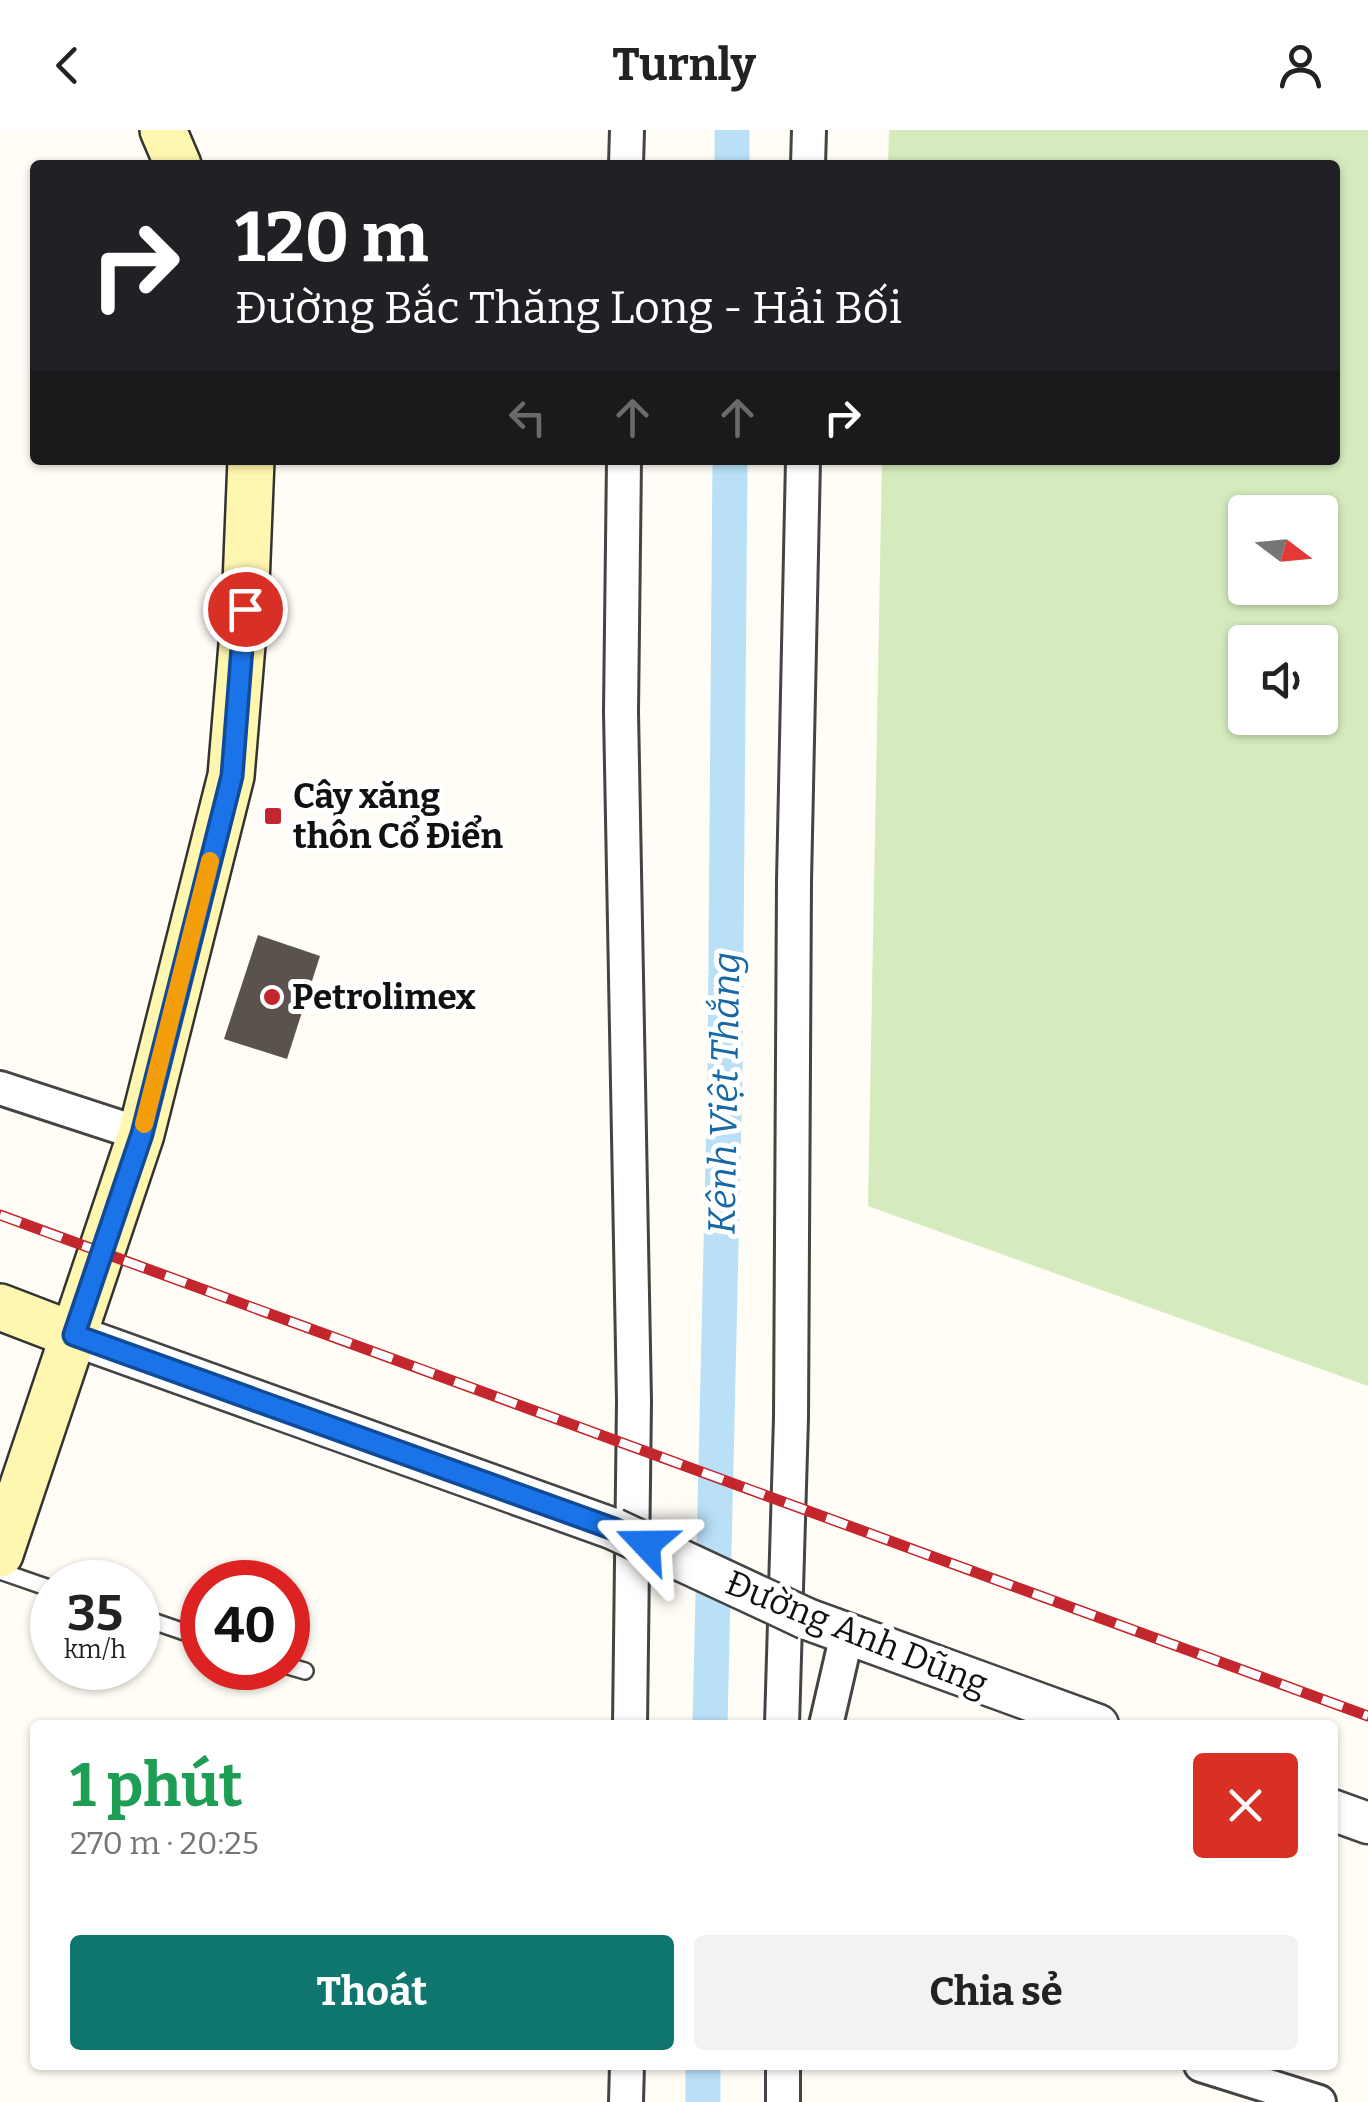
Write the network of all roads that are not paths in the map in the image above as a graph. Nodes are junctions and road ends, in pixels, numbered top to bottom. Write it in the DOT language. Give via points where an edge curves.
graph roads {
  1 [pos="163,130"];
  2 [pos="627,130"];
  3 [pos="809,130"];
  4 [pos="176,160"];
  5 [pos="626,160"];
  6 [pos="808,160"];
  7 [pos="251,465"];
  8 [pos="624,465"];
  9 [pos="802,465"];
  10 [pos="0,1088"];
  11 [pos="142,1134"];
  12 [pos="0,1307"];
  13 [pos="74,1335"];
  14 [pos="0,1554"];
  15 [pos="0,1571"];
  16 [pos="30,1581"];
  17 [pos="847,1634"];
  18 [pos="630,1720"];
  19 [pos="782,1720"];
  20 [pos="827,1720"];
  21 [pos="1084,1720"];
  22 [pos="1338,1812"];
  23 [pos="1368,1823"];
  24 [pos="626,2070"];
  25 [pos="783,2070"];
  26 [pos="1217,2070"];
  27 [pos="626,2102"];
  28 [pos="783,2102"];
  29 [pos="1319,2102"];
  1 -- 4 [label="main road"];
  2 -- 5 [label="street"];
  3 -- 6 [label="street"];
  7 -- 11 [label="main road" via="232,776"];
  8 -- 18 [label="street" via="634,1401"];
  9 -- 19 [label="street"];
  10 -- 11 [label="street"];
  11 -- 13 [label="main road"];
  12 -- 13 [label="main road, Đường Anh Dũng"];
  13 -- 14 [label="main road"];
  13 -- 17 [label="street, Đường Anh Dũng, bridge" via="614,1529"];
  15 -- 16 [label="lane"];
  17 -- 20 [label="street"];
  17 -- 21 [label="street, Đường Anh Dũng"];
  22 -- 23 [label="street"];
  24 -- 27 [label="street"];
  25 -- 28 [label="street"];
  26 -- 29 [label="street"];
}
